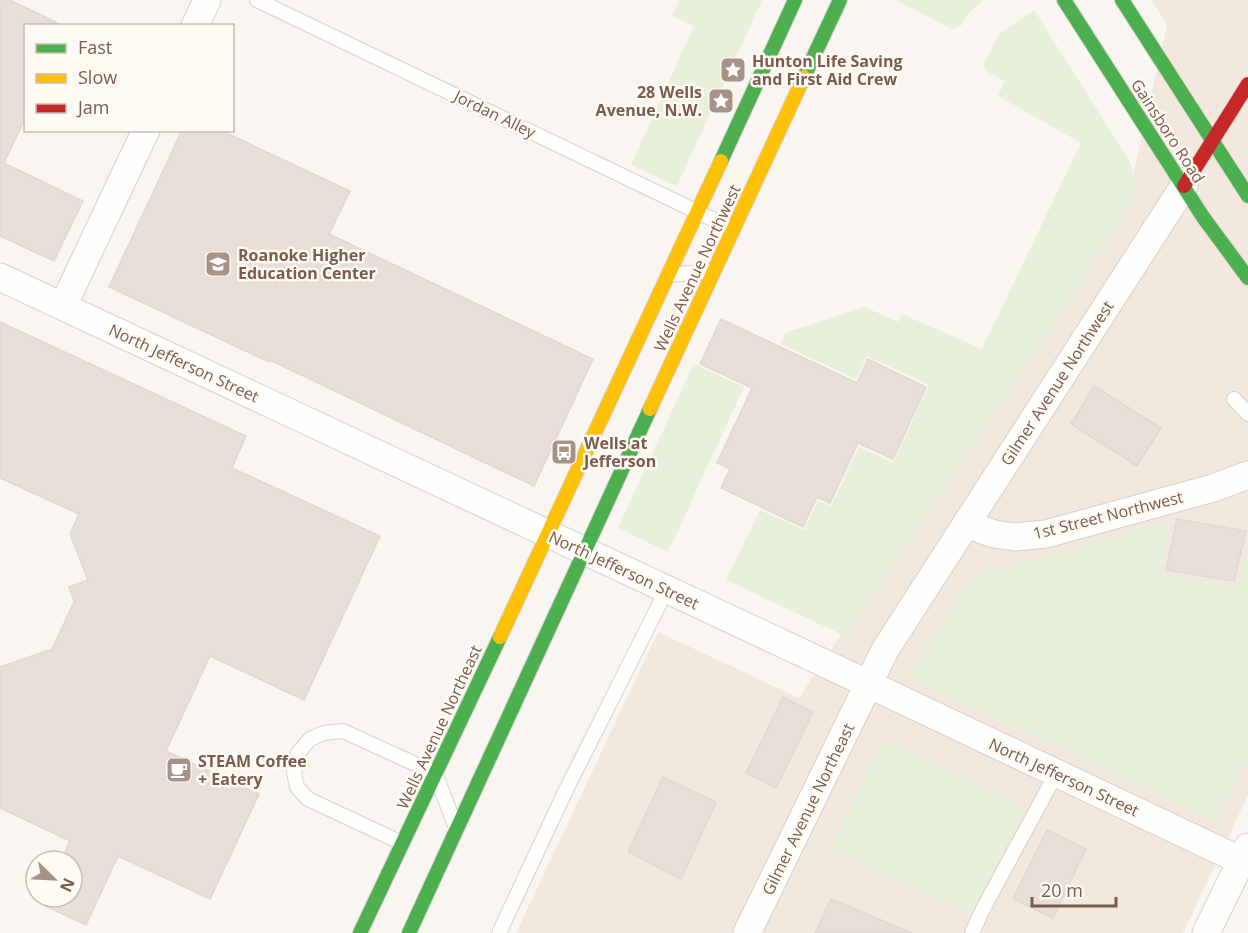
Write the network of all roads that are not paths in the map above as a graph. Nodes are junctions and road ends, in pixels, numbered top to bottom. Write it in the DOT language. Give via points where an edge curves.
graph roads {
  1 [pos="207,0"];
  2 [pos="256,0"];
  3 [pos="795,0"];
  4 [pos="840,0"];
  5 [pos="1064,0"];
  6 [pos="1122,0"];
  7 [pos="196,24"];
  8 [pos="1248,84"];
  9 [pos="145,132"];
  10 [pos="1213,140"];
  11 [pos="1184,186"];
  12 [pos="1248,196"];
  13 [pos="697,212"];
  14 [pos="733,229"];
  15 [pos="713,271"];
  16 [pos="666,276"];
  17 [pos="0,277"];
  18 [pos="1248,278"];
  19 [pos="63,306"];
  20 [pos="1234,399"];
  21 [pos="1248,414"];
  22 [pos="1248,476"];
  23 [pos="966,524"];
  24 [pos="548,534"];
  25 [pos="586,552"];
  26 [pos="667,589"];
  27 [pos="869,684"];
  28 [pos="435,773"];
  29 [pos="1056,774"];
  30 [pos="457,831"];
  31 [pos="402,843"];
  32 [pos="1246,857"];
  33 [pos="360,933"];
  34 [pos="409,933"];
  35 [pos="499,933"];
  36 [pos="747,933"];
  37 [pos="972,933"];
  38 [pos="1206,933"];
  1 -- 7 [label="street"];
  2 -- 13 [label="lane, Jordan Alley"];
  3 -- 13 [label="main road, Wells Avenue Northwest"];
  4 -- 14 [label="main road, Wells Avenue Northwest"];
  5 -- 11 [label="main road, Gainsboro Road"];
  6 -- 10 [label="main road, Gainsboro Road"];
  8 -- 10 [label="main road, Gilmer Avenue Northwest"];
  9 -- 19 [label="street"];
  10 -- 11 [label="main road, Gilmer Avenue Northwest"];
  10 -- 12 [label="main road, Gainsboro Road"];
  11 -- 18 [label="main road, Gainsboro Road"];
  11 -- 23 [label="street, Gilmer Avenue Northwest"];
  13 -- 14 [label="lane, Jordan Alley"];
  13 -- 16 [label="main road, Wells Avenue Northwest"];
  14 -- 15 [label="main road, Wells Avenue Northwest"];
  15 -- 16 [label="lane"];
  15 -- 25 [label="main road, Wells Avenue Northwest"];
  16 -- 24 [label="main road, Wells Avenue Northwest"];
  17 -- 19 [label="street, North Jefferson Street"];
  19 -- 24 [label="street, North Jefferson Street"];
  20 -- 21 [label="lane"];
  22 -- 23 [label="street, 1st Street Northwest" via="1046,534 1015,537"];
  23 -- 27 [label="street, Gilmer Avenue Northwest" via="885,651"];
  24 -- 25 [label="street, North Jefferson Street"];
  24 -- 28 [label="main road, Wells Avenue Northeast"];
  25 -- 26 [label="street, North Jefferson Street"];
  25 -- 30 [label="main road"];
  26 -- 27 [label="street, North Jefferson Street"];
  26 -- 35 [label="lane" via="564,792"];
  27 -- 29 [label="street, North Jefferson Street"];
  27 -- 36 [label="street, Gilmer Avenue Northeast"];
  28 -- 30 [label="lane"];
  28 -- 31 [label="main road, Wells Avenue Northeast"];
  28 -- 31 [label="lane" via="343,731 310,739 298,753 294,772 297,787 308,799"];
  29 -- 32 [label="street, North Jefferson Street"];
  29 -- 37 [label="lane"];
  30 -- 34 [label="main road"];
  31 -- 33 [label="main road, Wells Avenue Northeast"];
  32 -- 38 [label="street"];
}
